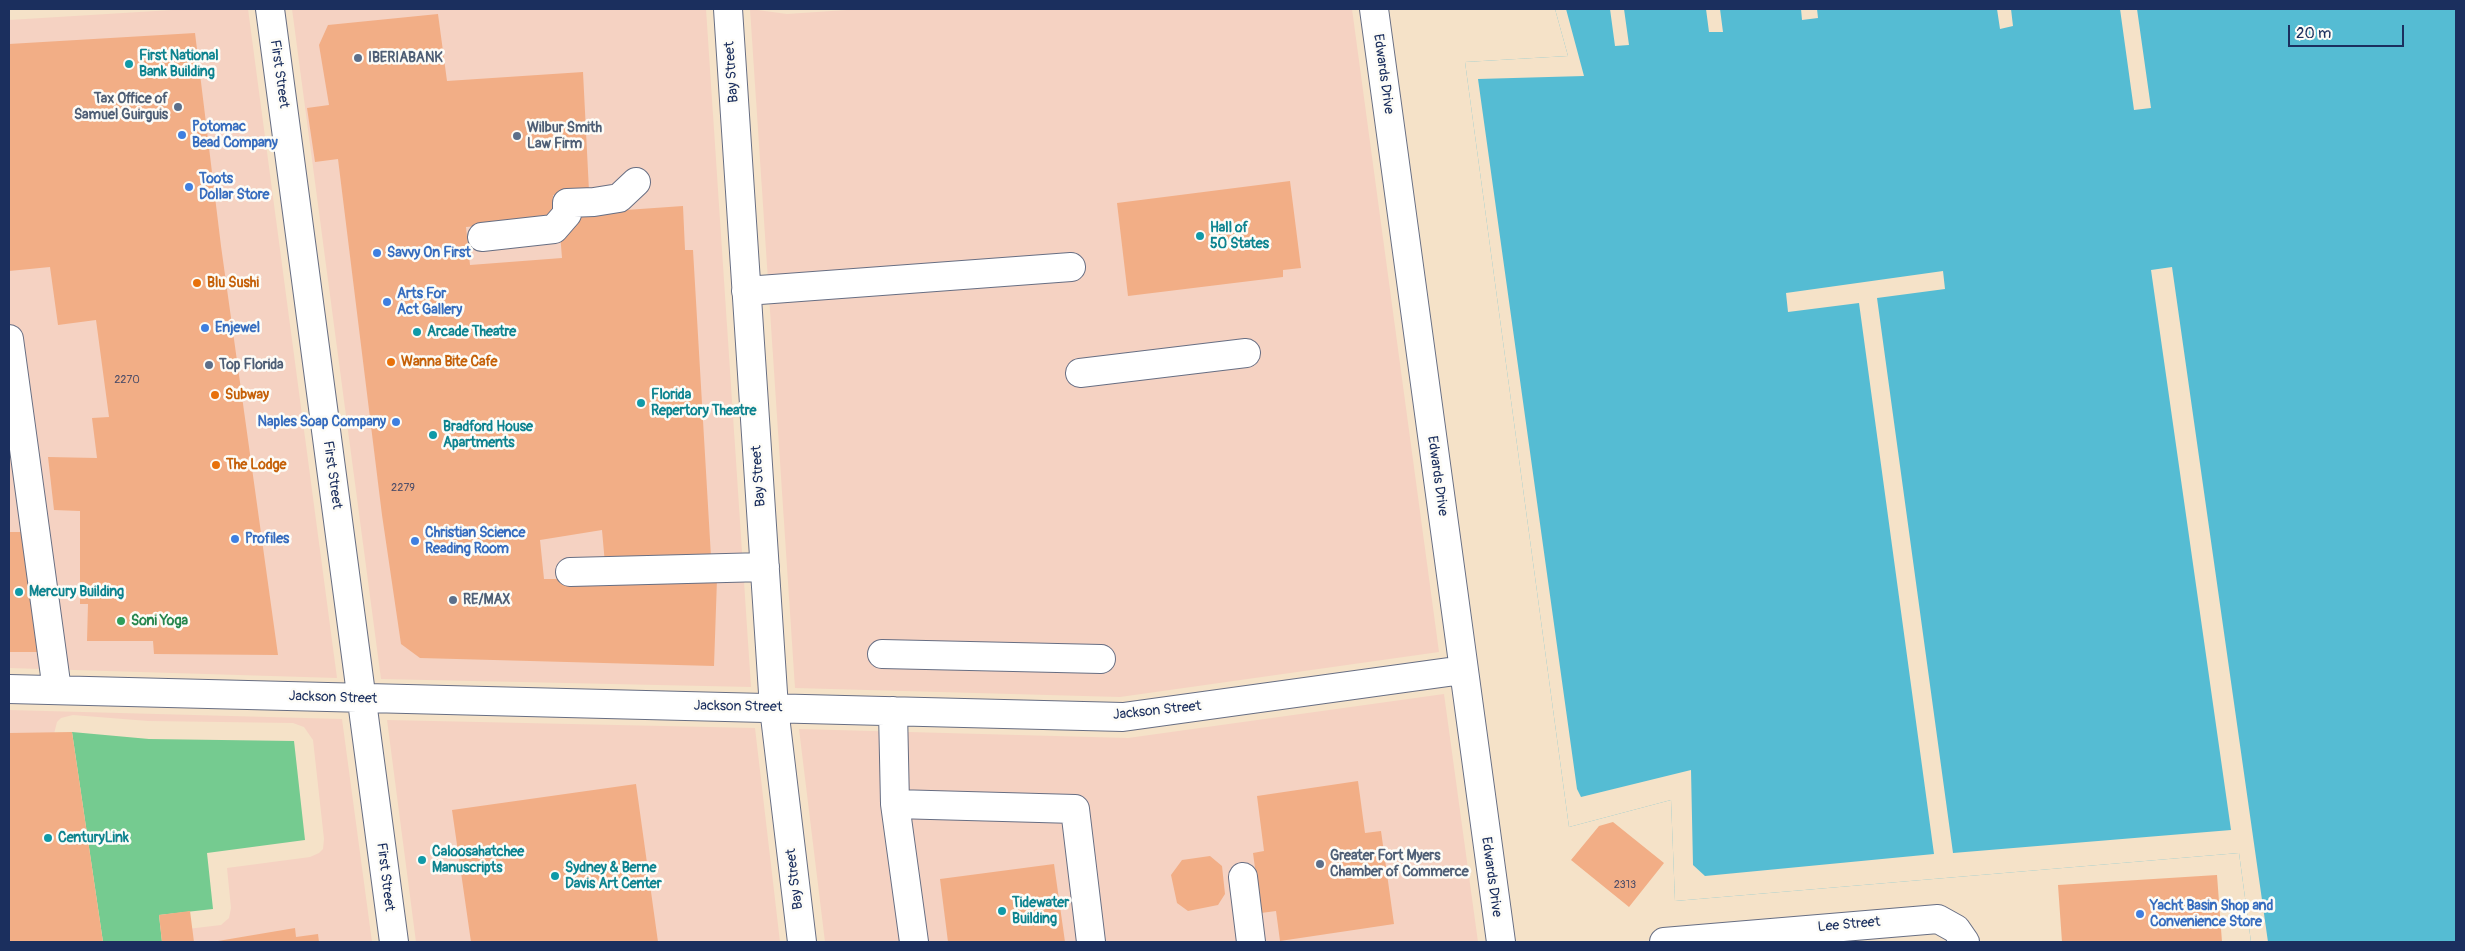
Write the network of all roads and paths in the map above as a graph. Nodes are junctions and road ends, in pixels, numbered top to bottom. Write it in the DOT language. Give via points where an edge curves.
graph roads {
  1 [pos="270,9"];
  2 [pos="728,9"];
  3 [pos="1374,9"];
  4 [pos="636,182"];
  5 [pos="482,237"];
  6 [pos="1071,267"];
  7 [pos="746,291"];
  8 [pos="9,340"];
  9 [pos="1246,353"];
  10 [pos="1080,373"];
  11 [pos="20,500"];
  12 [pos="765,567"];
  13 [pos="570,572"];
  14 [pos="882,654"];
  15 [pos="1102,659"];
  16 [pos="1463,670"];
  17 [pos="9,689"];
  18 [pos="57,690"];
  19 [pos="362,699"];
  20 [pos="774,708"];
  21 [pos="893,711"];
  22 [pos="895,804"];
  23 [pos="1243,877"];
  24 [pos="394,942"];
  25 [pos="802,942"];
  26 [pos="914,942"];
  27 [pos="1091,942"];
  28 [pos="1251,942"];
  29 [pos="1501,942"];
  30 [pos="1664,942"];
  31 [pos="1965,942"];
  1 -- 19 [label="street, First Street"];
  2 -- 7 [label="street, Bay Street"];
  3 -- 16 [label="street, Edwards Drive"];
  4 -- 5 [label="street" via="619,198 567,202 567,214 554,229"];
  6 -- 7 [label="street"];
  7 -- 12 [label="street, Bay Street"];
  8 -- 11 [label="street"];
  9 -- 10 [label="street"];
  11 -- 18 [label="street"];
  12 -- 13 [label="street"];
  12 -- 20 [label="street, Bay Street"];
  14 -- 15 [label="street"];
  16 -- 21 [label="street, Jackson Street" via="1123,717"];
  16 -- 29 [label="street, Edwards Drive"];
  17 -- 18 [label="street, Jackson Street"];
  18 -- 19 [label="street, Jackson Street"];
  19 -- 20 [label="street, Jackson Street"];
  19 -- 24 [label="street, First Street"];
  20 -- 21 [label="street, Jackson Street"];
  20 -- 25 [label="street, Bay Street"];
  21 -- 22 [label="street"];
  22 -- 26 [label="street"];
  22 -- 27 [label="street" via="1075,809"];
  23 -- 28 [label="street"];
  30 -- 31 [label="street, Lee Street" via="1938,919 1956,929"];
}
